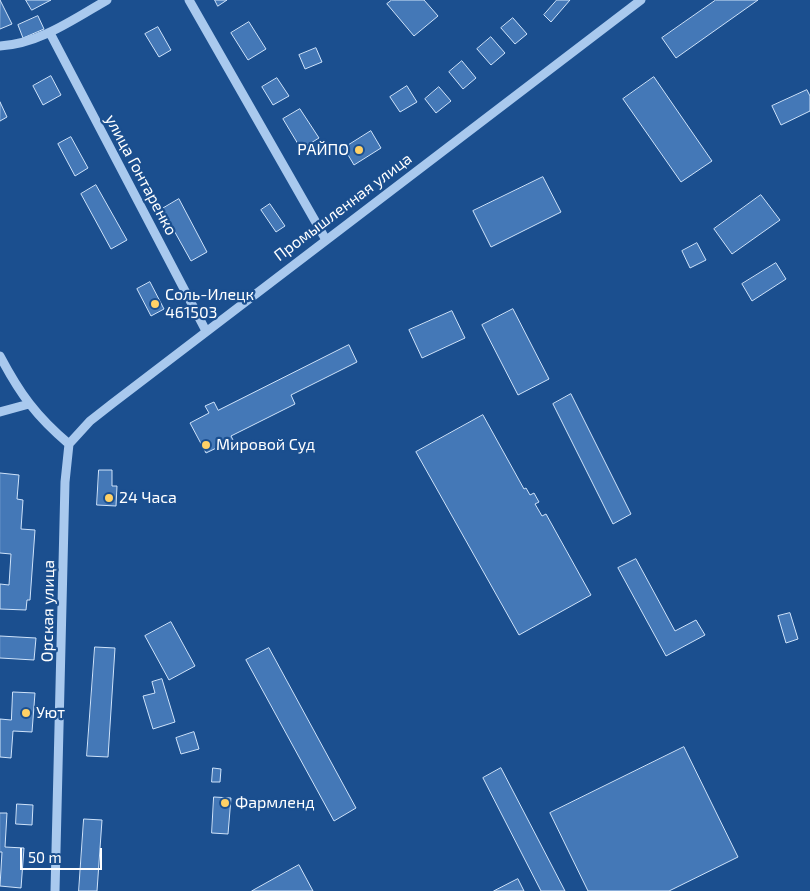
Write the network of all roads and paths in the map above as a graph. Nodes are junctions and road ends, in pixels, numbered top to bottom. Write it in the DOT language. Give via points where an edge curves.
graph roads {
  1 [pos="107,0"];
  2 [pos="189,0"];
  3 [pos="641,0"];
  4 [pos="50,33"];
  5 [pos="0,46"];
  6 [pos="326,240"];
  7 [pos="206,331"];
  8 [pos="0,356"];
  9 [pos="29,404"];
  10 [pos="0,412"];
  11 [pos="69,444"];
  12 [pos="55,891"];
  1 -- 4 [label="street"];
  2 -- 6 [label="street"];
  3 -- 6 [label="street, Промышленная улица"];
  4 -- 5 [label="street"];
  4 -- 7 [label="street, улица Гонтаренко"];
  6 -- 7 [label="street, Промышленная улица"];
  7 -- 11 [label="street, Промышленная улица" via="90,421"];
  8 -- 9 [label="street" via="15,386"];
  9 -- 10 [label="street"];
  9 -- 11 [label="street" via="46,425"];
  11 -- 12 [label="street, Орская улица" via="65,482"];
}
